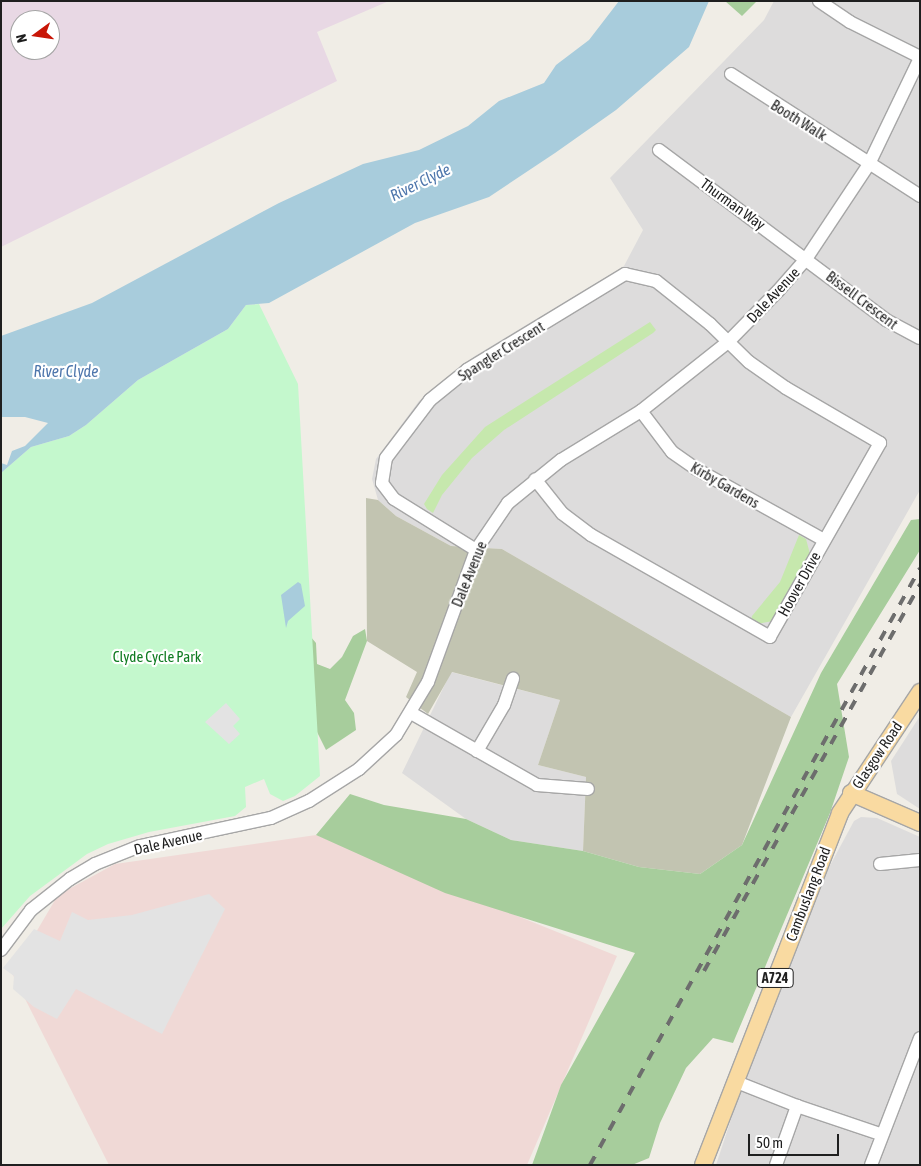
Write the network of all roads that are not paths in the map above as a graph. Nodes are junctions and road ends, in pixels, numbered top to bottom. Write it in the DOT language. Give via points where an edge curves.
graph roads {
  1 [pos="819,1"];
  2 [pos="920,58"];
  3 [pos="731,74"];
  4 [pos="659,150"];
  5 [pos="869,164"];
  6 [pos="920,196"];
  7 [pos="806,258"];
  8 [pos="920,338"];
  9 [pos="728,342"];
  10 [pos="641,411"];
  11 [pos="535,479"];
  12 [pos="824,540"];
  13 [pos="476,550"];
  14 [pos="512,679"];
  15 [pos="920,692"];
  16 [pos="411,713"];
  17 [pos="477,751"];
  18 [pos="588,790"];
  19 [pos="852,793"];
  20 [pos="920,823"];
  21 [pos="920,860"];
  22 [pos="880,864"];
  23 [pos="1,950"];
  24 [pos="920,1038"];
  25 [pos="734,1081"];
  26 [pos="797,1106"];
  27 [pos="880,1134"];
  28 [pos="703,1165"];
  29 [pos="776,1165"];
  30 [pos="871,1165"];
  1 -- 2 [label="street" via="850,22"];
  2 -- 5 [label="street, Dale Avenue"];
  3 -- 5 [label="street, Booth Walk"];
  4 -- 7 [label="street, Thurman Way"];
  5 -- 6 [label="street, Booth Walk"];
  5 -- 7 [label="street, Dale Avenue"];
  7 -- 8 [label="street, Bissell Crescent" via="886,320"];
  7 -- 9 [label="street, Dale Avenue"];
  9 -- 10 [label="street, Dale Avenue"];
  9 -- 12 [label="street, Hoover Drive" via="749,362 786,388 880,443"];
  9 -- 13 [label="street, Spangler Crescent" via="656,281 625,274 487,356 430,400 386,458 382,482 394,499"];
  10 -- 11 [label="street, Dale Avenue"];
  10 -- 12 [label="street, Kirby Gardens" via="672,452 696,469"];
  11 -- 12 [label="street, Hoover Drive" via="562,513 591,535 770,637"];
  11 -- 13 [label="street, Dale Avenue" via="508,503"];
  13 -- 16 [label="street, Dale Avenue" via="428,682"];
  14 -- 17 [label="street" via="504,705"];
  15 -- 19 [label="main road, Glasgow Road / A724"];
  16 -- 17 [label="street"];
  16 -- 23 [label="street, Dale Avenue" via="396,735 359,769 309,801 270,818 140,846 95,864 31,910"];
  17 -- 18 [label="street" via="537,785"];
  19 -- 20 [label="main road"];
  19 -- 25 [label="main road, Cambuslang Road / A724" via="840,813"];
  21 -- 22 [label="street"];
  24 -- 27 [label="street"];
  25 -- 26 [label="street"];
  25 -- 28 [label="main road, Cambuslang Road / A724"];
  26 -- 27 [label="street"];
  26 -- 29 [label="street"];
  27 -- 30 [label="street"];
}
